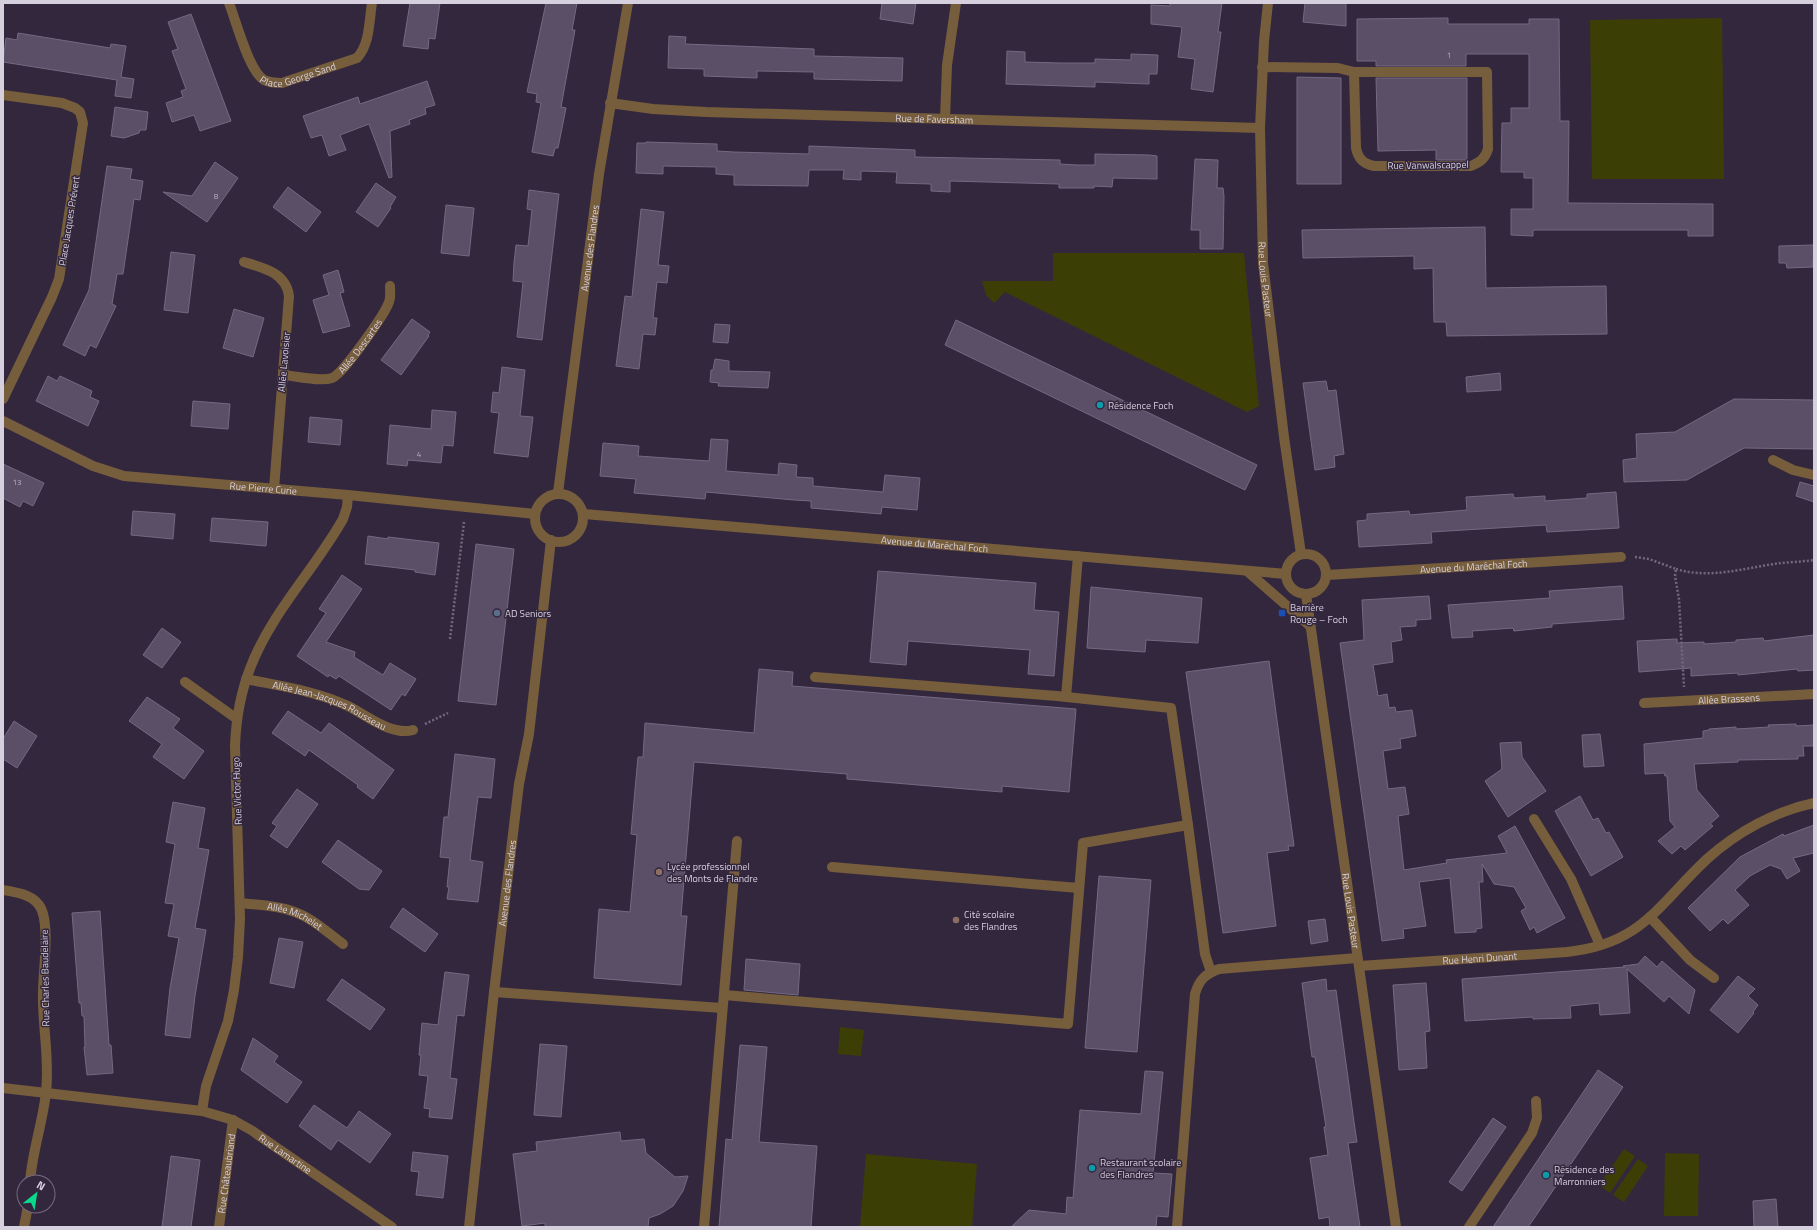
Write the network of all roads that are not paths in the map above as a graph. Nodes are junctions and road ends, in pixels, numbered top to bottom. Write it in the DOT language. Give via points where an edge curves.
graph roads {
  1 [pos="229,3"];
  2 [pos="372,3"];
  3 [pos="628,3"];
  4 [pos="956,3"];
  5 [pos="1268,3"];
  6 [pos="1262,67"];
  7 [pos="1354,72"];
  8 [pos="3,95"];
  9 [pos="610,103"];
  10 [pos="945,119"];
  11 [pos="1260,128"];
  12 [pos="244,262"];
  13 [pos="390,286"];
  14 [pos="283,375"];
  15 [pos="3,399"];
  16 [pos="3,421"];
  17 [pos="1773,460"];
  18 [pos="1814,475"];
  19 [pos="274,489"];
  20 [pos="558,493"];
  21 [pos="348,495"];
  22 [pos="535,514"];
  23 [pos="584,514"];
  24 [pos="551,540"];
  25 [pos="1301,554"];
  26 [pos="1078,556"];
  27 [pos="1621,557"];
  28 [pos="1247,571"];
  29 [pos="1286,574"];
  30 [pos="1327,575"];
  31 [pos="1306,594"];
  32 [pos="1310,626"];
  33 [pos="815,677"];
  34 [pos="246,679"];
  35 [pos="185,682"];
  36 [pos="1814,694"];
  37 [pos="1066,697"];
  38 [pos="1644,703"];
  39 [pos="237,719"];
  40 [pos="413,730"];
  41 [pos="1814,803"];
  42 [pos="1534,819"];
  43 [pos="1188,825"];
  44 [pos="737,841"];
  45 [pos="832,867"];
  46 [pos="1079,888"];
  47 [pos="3,890"];
  48 [pos="240,903"];
  49 [pos="1650,918"];
  50 [pos="344,944"];
  51 [pos="1600,945"];
  52 [pos="1358,962"];
  53 [pos="1211,972"];
  54 [pos="1714,978"];
  55 [pos="494,992"];
  56 [pos="724,995"];
  57 [pos="722,1008"];
  58 [pos="3,1088"];
  59 [pos="46,1093"];
  60 [pos="1536,1101"];
  61 [pos="202,1111"];
  62 [pos="233,1120"];
  63 [pos="31,1174"];
  64 [pos="26,1214"];
  65 [pos="389,1226"];
  66 [pos="24,1227"];
  67 [pos="218,1227"];
  68 [pos="469,1227"];
  69 [pos="704,1227"];
  70 [pos="1177,1227"];
  71 [pos="1396,1227"];
  72 [pos="1469,1227"];
  1 -- 2 [label="street, Place George Sand" via="254,69 263,79 276,83 357,58 366,42"];
  3 -- 9 [label="street, Avenue des Flandres"];
  4 -- 10 [label="street" via="947,65"];
  5 -- 6 [label="street, Rue Louis Pasteur"];
  6 -- 7 [label="street, Rue Vanwalscappel" via="1338,68"];
  6 -- 11 [label="street, Rue Louis Pasteur"];
  7 -- 7 [label="street, Rue Vanwalscappel" via="1356,148 1357,156 1362,161 1374,166 1471,166 1486,155 1487,72"];
  8 -- 15 [label="street, Place Jacques Prévert" via="69,105 80,112 83,123 59,279"];
  9 -- 10 [label="street, Rue de Faversham" via="671,111"];
  9 -- 20 [label="street, Avenue des Flandres"];
  10 -- 11 [label="street, Rue de Faversham"];
  11 -- 25 [label="street, Rue Louis Pasteur" via="1265,284"];
  12 -- 14 [label="street, Allée Lavoisier" via="273,272 283,280 288,290 290,303"];
  13 -- 14 [label="street, Allée Descartes" via="390,296 384,311 348,364 335,377 326,379"];
  14 -- 19 [label="street, Allée Lavoisier"];
  16 -- 19 [label="street, Rue Pierre Curie" via="93,466 115,474 145,479"];
  17 -- 18 [label="street" via="1793,470"];
  19 -- 21 [label="street, Rue Pierre Curie"];
  20 -- 22 [label="street" via="543,500"];
  20 -- 23 [label="street" via="573,498 581,506"];
  21 -- 22 [label="street, Rue Pierre Curie"];
  21 -- 34 [label="street, Rue Victor Hugo" via="343,519 268,632"];
  22 -- 24 [label="street" via="539,532"];
  23 -- 24 [label="street" via="582,526 575,537 563,542"];
  23 -- 26 [label="street, Avenue du Maréchal Foch"];
  24 -- 55 [label="street, Avenue des Flandres"];
  25 -- 29 [label="street" via="1290,561"];
  25 -- 30 [label="street" via="1318,557 1325,565"];
  26 -- 28 [label="street, Avenue du Maréchal Foch"];
  26 -- 37 [label="street"];
  27 -- 30 [label="street, Avenue du Maréchal Foch"];
  28 -- 29 [label="street, Avenue du Maréchal Foch"];
  28 -- 32 [label="street"];
  29 -- 31 [label="street" via="1288,584 1293,590"];
  30 -- 31 [label="street" via="1322,588"];
  31 -- 32 [label="street, Rue Louis Pasteur"];
  32 -- 52 [label="street, Rue Louis Pasteur"];
  33 -- 37 [label="street"];
  34 -- 39 [label="street, Rue Victor Hugo"];
  34 -- 40 [label="street, Allée Jean-Jacques Rousseau" via="324,696 394,730"];
  35 -- 39 [label="street"];
  36 -- 38 [label="street, Allée Brassens"];
  37 -- 43 [label="street" via="1171,708"];
  39 -- 48 [label="street, Rue Victor Hugo" via="235,746"];
  41 -- 49 [label="street, Rue Henri Dunant" via="1774,816 1730,840 1696,870"];
  42 -- 51 [label="street" via="1571,880"];
  43 -- 46 [label="street" via="1083,843"];
  43 -- 53 [label="street" via="1205,954"];
  44 -- 56 [label="street"];
  45 -- 46 [label="street"];
  46 -- 56 [label="street" via="1068,1024"];
  47 -- 59 [label="street, Rue Charles Baudelaire" via="26,896 39,904 44,918 46,964 43,992 48,1074"];
  48 -- 50 [label="street, Allée Michelet" via="292,911 312,921"];
  48 -- 61 [label="street, Rue Victor Hugo" via="240,934 234,990 228,1021 206,1086"];
  49 -- 51 [label="street, Rue Henri Dunant" via="1630,933"];
  49 -- 54 [label="street" via="1690,960"];
  51 -- 52 [label="street, Rue Henri Dunant" via="1567,952"];
  52 -- 53 [label="street, Rue Henri Dunant" via="1219,969"];
  52 -- 71 [label="street, Rue Louis Pasteur"];
  53 -- 70 [label="street" via="1200,981 1196,994"];
  55 -- 57 [label="street"];
  55 -- 68 [label="street, Avenue des Flandres"];
  56 -- 57 [label="street"];
  57 -- 69 [label="street"];
  58 -- 59 [label="street"];
  59 -- 61 [label="street, Rue Lamartine"];
  59 -- 63 [label="street, Rue Charles Baudelaire"];
  60 -- 72 [label="street" via="1538,1118 1532,1133"];
  61 -- 62 [label="street, Rue Lamartine"];
  62 -- 65 [label="street, Rue Lamartine" via="270,1142"];
  62 -- 67 [label="street, Rue Châteaubriand"];
  64 -- 66 [label="street"];
}
